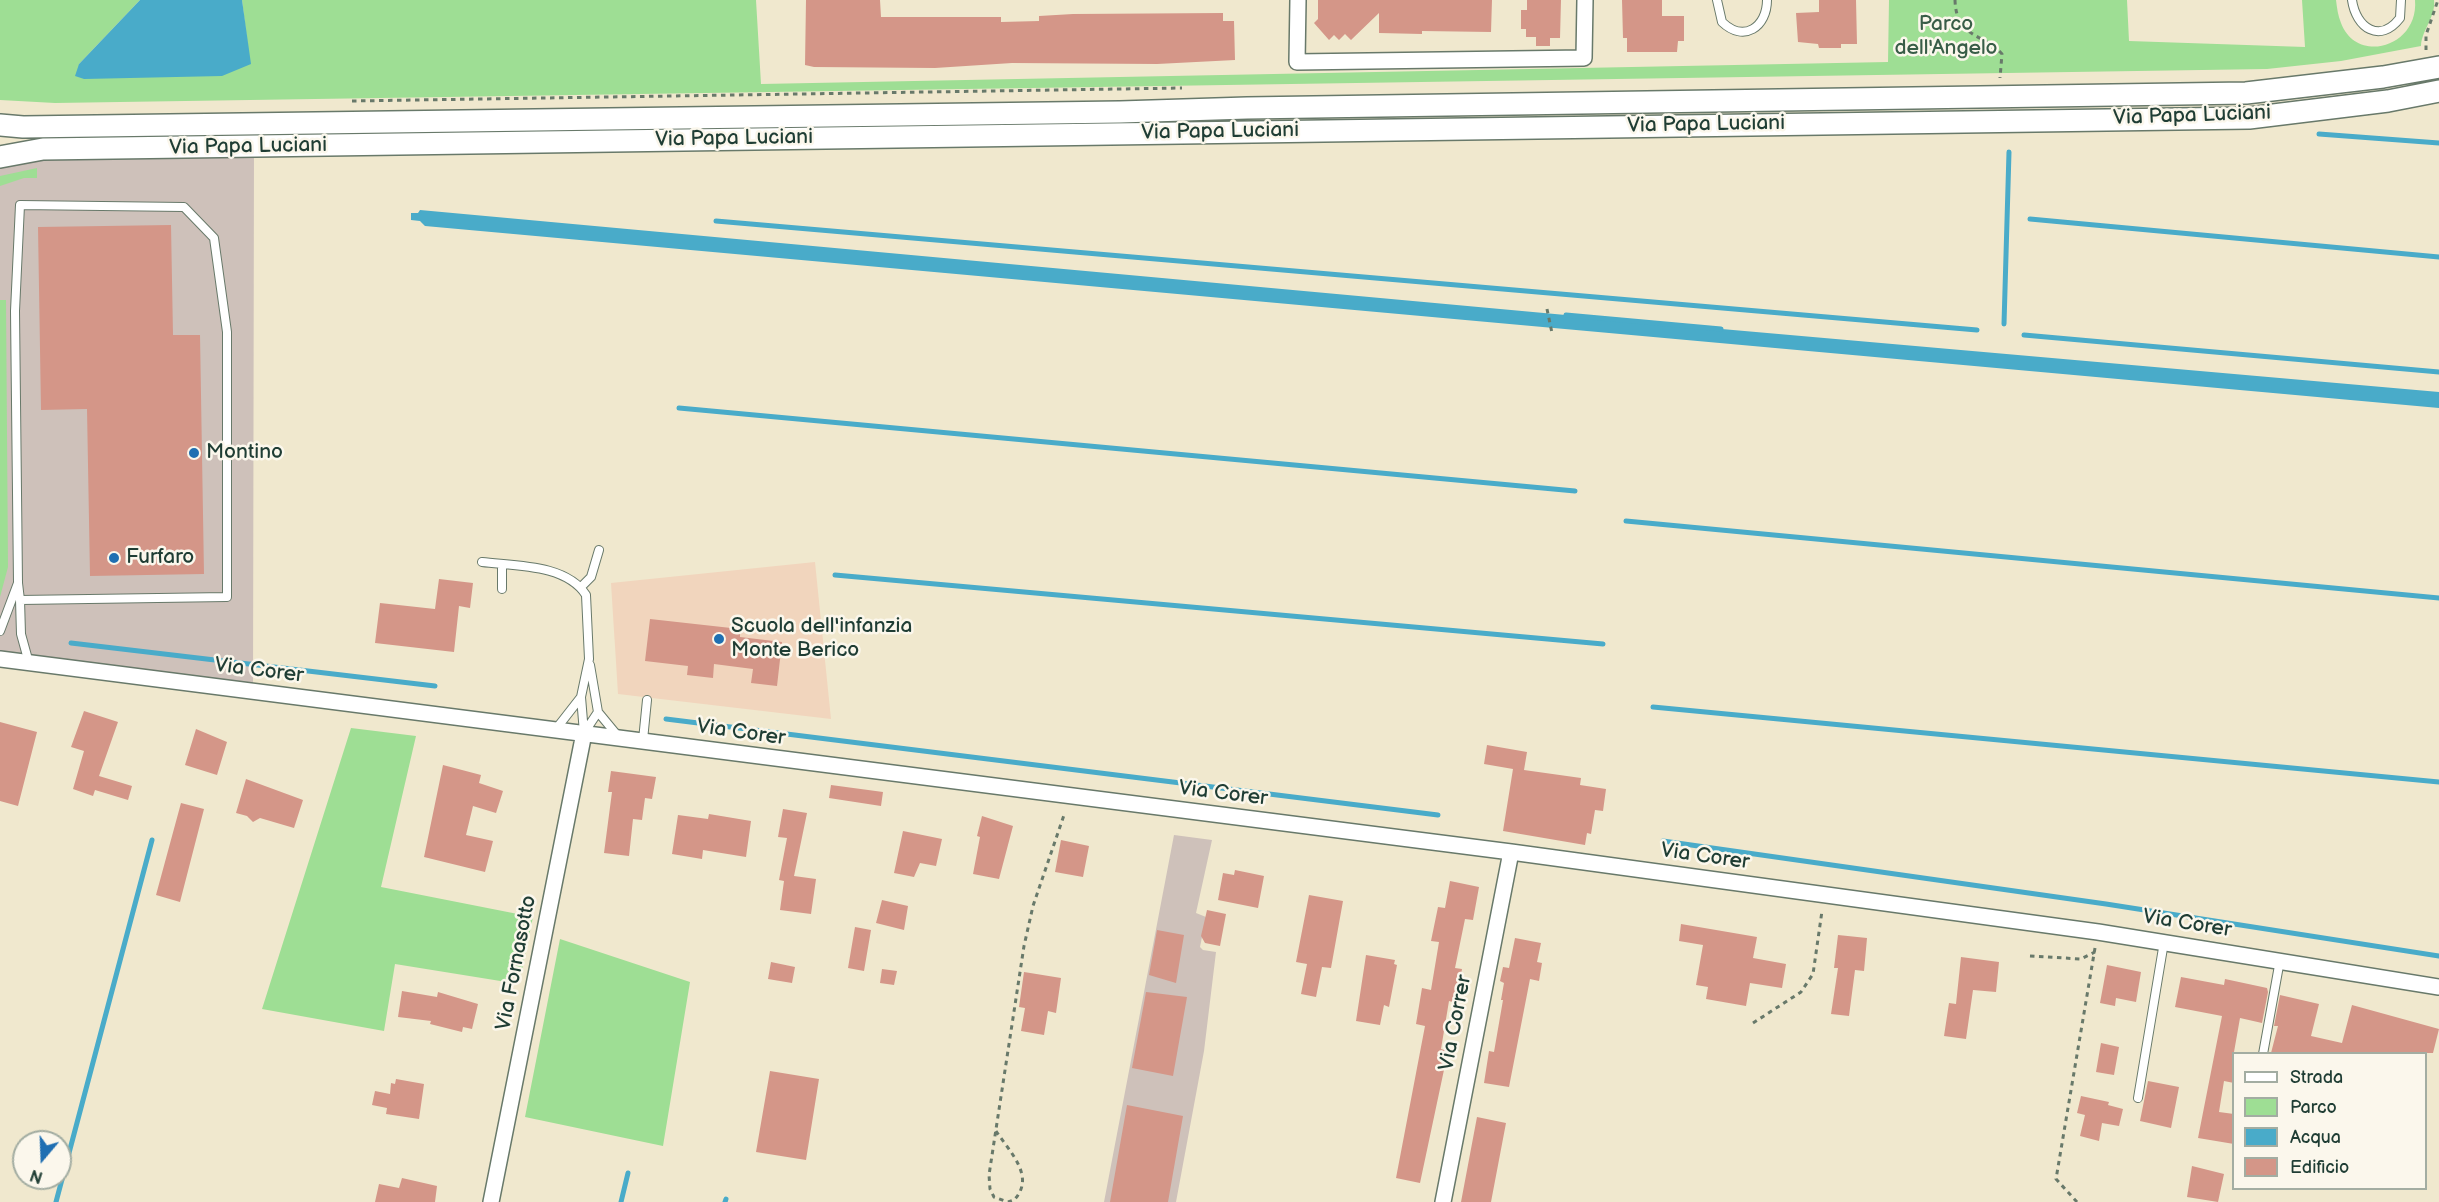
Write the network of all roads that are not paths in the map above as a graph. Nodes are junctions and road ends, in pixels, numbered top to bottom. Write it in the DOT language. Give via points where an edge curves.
graph roads {
  1 [pos="1298,0"];
  2 [pos="1585,0"];
  3 [pos="1717,0"];
  4 [pos="1767,0"];
  5 [pos="2352,0"];
  6 [pos="2401,0"];
  7 [pos="2432,59"];
  8 [pos="2439,91"];
  9 [pos="0,125"];
  10 [pos="0,157"];
  11 [pos="599,550"];
  12 [pos="482,562"];
  13 [pos="502,564"];
  14 [pos="18,584"];
  15 [pos="581,586"];
  16 [pos="502,589"];
  17 [pos="20,600"];
  18 [pos="0,631"];
  19 [pos="0,659"];
  20 [pos="588,659"];
  21 [pos="29,663"];
  22 [pos="580,697"];
  23 [pos="647,700"];
  24 [pos="598,712"];
  25 [pos="556,729"];
  26 [pos="585,733"];
  27 [pos="618,736"];
  28 [pos="642,740"];
  29 [pos="1511,852"];
  30 [pos="2164,942"];
  31 [pos="2280,960"];
  32 [pos="2439,987"];
  33 [pos="2264,1052"];
  34 [pos="2138,1098"];
  35 [pos="491,1202"];
  36 [pos="1443,1202"];
  1 -- 2 [label="street" via="1297,62 1584,58"];
  3 -- 4 [label="lane" via="1722,22 1737,32 1757,27 1764,19"];
  5 -- 6 [label="lane" via="2361,25 2379,31 2400,18"];
  7 -- 9 [label="main road, Via Papa Luciani" via="2383,77 2246,93"];
  8 -- 10 [label="main road, Via Papa Luciani" via="2248,118 43,149"];
  11 -- 15 [label="lane" via="591,577"];
  12 -- 13 [label="lane"];
  13 -- 15 [label="lane" via="549,571"];
  13 -- 16 [label="lane"];
  14 -- 17 [label="lane"];
  14 -- 17 [label="lane" via="15,311 20,205 184,207 214,238 228,332 227,597"];
  14 -- 18 [label="lane"];
  15 -- 20 [label="lane" via="588,608"];
  17 -- 21 [label="lane" via="21,634"];
  19 -- 21 [label="street, Via Corer"];
  20 -- 22 [label="lane"];
  20 -- 24 [label="lane"];
  21 -- 25 [label="street, Via Corer"];
  22 -- 25 [label="lane"];
  22 -- 26 [label="lane"];
  23 -- 28 [label="lane"];
  24 -- 26 [label="lane"];
  24 -- 27 [label="lane"];
  25 -- 26 [label="street, Via Corer"];
  26 -- 27 [label="street, Via Corer"];
  26 -- 35 [label="street, Via Fornasotto"];
  27 -- 28 [label="street, Via Corer"];
  28 -- 29 [label="street, Via Corer"];
  29 -- 30 [label="street, Via Corer"];
  29 -- 36 [label="street, Via Correr"];
  30 -- 31 [label="street, Via Corer"];
  30 -- 34 [label="lane"];
  31 -- 32 [label="street, Via Corer"];
  31 -- 33 [label="lane"];
}
